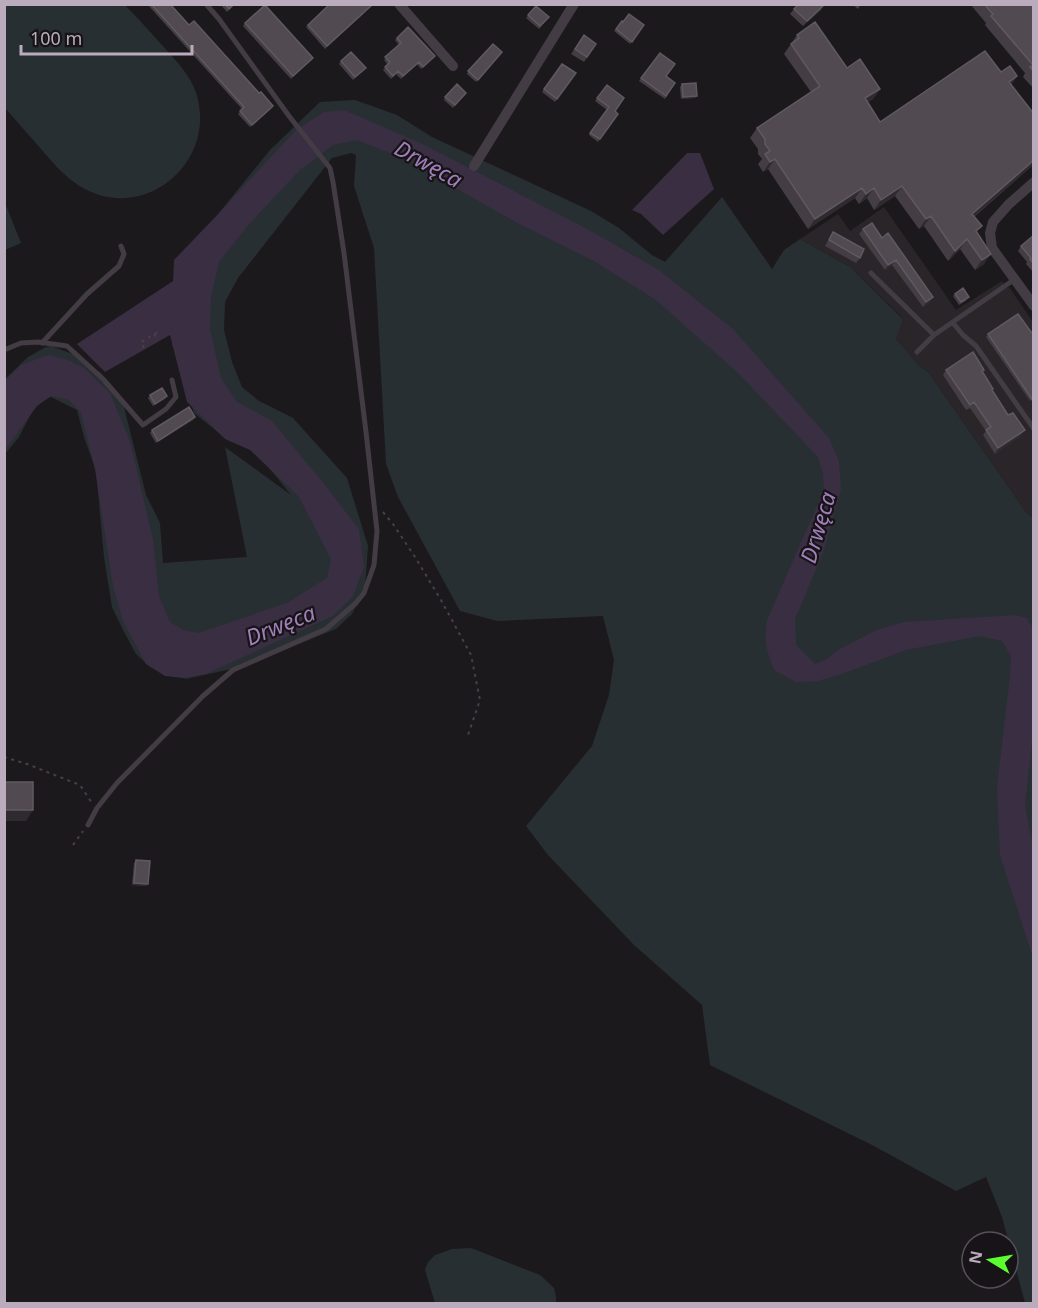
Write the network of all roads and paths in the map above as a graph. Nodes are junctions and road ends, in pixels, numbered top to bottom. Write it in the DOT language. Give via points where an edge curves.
graph roads {
  1 [pos="206,4"];
  2 [pos="399,4"];
  3 [pos="574,4"];
  4 [pos="453,66"];
  5 [pos="474,166"];
  6 [pos="1034,182"];
  7 [pos="121,246"];
  8 [pos="870,273"];
  9 [pos="1014,279"];
  10 [pos="1034,306"];
  11 [pos="952,323"];
  12 [pos="158,332"];
  13 [pos="154,334"];
  14 [pos="934,335"];
  15 [pos="158,340"];
  16 [pos="141,342"];
  17 [pos="42,343"];
  18 [pos="136,345"];
  19 [pos="144,348"];
  20 [pos="4,350"];
  21 [pos="917,352"];
  22 [pos="172,380"];
  23 [pos="1034,429"];
  24 [pos="373,501"];
  25 [pos="467,738"];
  26 [pos="4,757"];
  27 [pos="92,803"];
  28 [pos="88,825"];
  29 [pos="73,845"];
  1 -- 24 [label="lane" via="330,168"];
  2 -- 4 [label="street"];
  3 -- 5 [label="street"];
  6 -- 9 [label="street" via="993,222 990,233 992,248"];
  7 -- 17 [label="lane" via="124,254 119,266"];
  8 -- 14 [label="lane"];
  9 -- 10 [label="street"];
  9 -- 11 [label="lane"];
  11 -- 14 [label="lane"];
  11 -- 23 [label="lane" via="976,346"];
  12 -- 13 [label="path"];
  13 -- 15 [label="path"];
  13 -- 16 [label="path"];
  14 -- 21 [label="lane"];
  16 -- 18 [label="path"];
  16 -- 19 [label="path"];
  17 -- 20 [label="lane" via="21,343"];
  17 -- 22 [label="lane" via="67,346 103,379 143,425 176,398"];
  24 -- 25 [label="path" via="415,557 471,656 480,700"];
  24 -- 28 [label="lane" via="377,531 374,565 356,603 326,629 233,670 117,783"];
  26 -- 27 [label="path" via="80,785"];
  28 -- 29 [label="path"];
}
